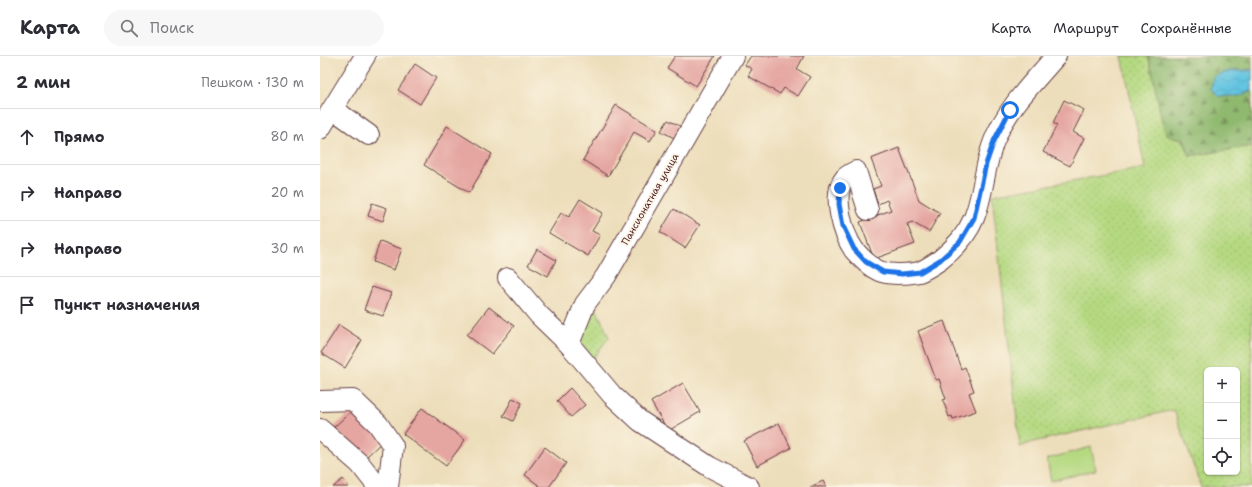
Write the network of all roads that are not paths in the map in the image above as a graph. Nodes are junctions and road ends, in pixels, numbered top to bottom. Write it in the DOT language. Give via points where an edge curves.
graph roads {
  1 [pos="365,56"];
  2 [pos="733,56"];
  3 [pos="1056,56"];
  4 [pos="333,109"];
  5 [pos="320,129"];
  6 [pos="369,135"];
  7 [pos="868,210"];
  8 [pos="508,278"];
  9 [pos="569,344"];
  10 [pos="320,401"];
  11 [pos="320,429"];
  12 [pos="373,483"];
  13 [pos="388,487"];
  14 [pos="749,487"];
  1 -- 4 [label="street"];
  2 -- 9 [label="street, Пансионатная улица" via="606,276 585,304"];
  3 -- 7 [label="street" via="1010,110 994,141 986,164 974,218 960,242 940,260 920,272 902,274 883,272 866,262 854,249 843,226 839,204 840,188 846,178 856,171"];
  4 -- 5 [label="street"];
  4 -- 6 [label="street"];
  8 -- 9 [label="street" via="539,315"];
  9 -- 14 [label="street" via="612,395 640,421 710,466"];
  10 -- 13 [label="street" via="353,400 378,424 393,446"];
  11 -- 12 [label="street" via="360,464"];
}
